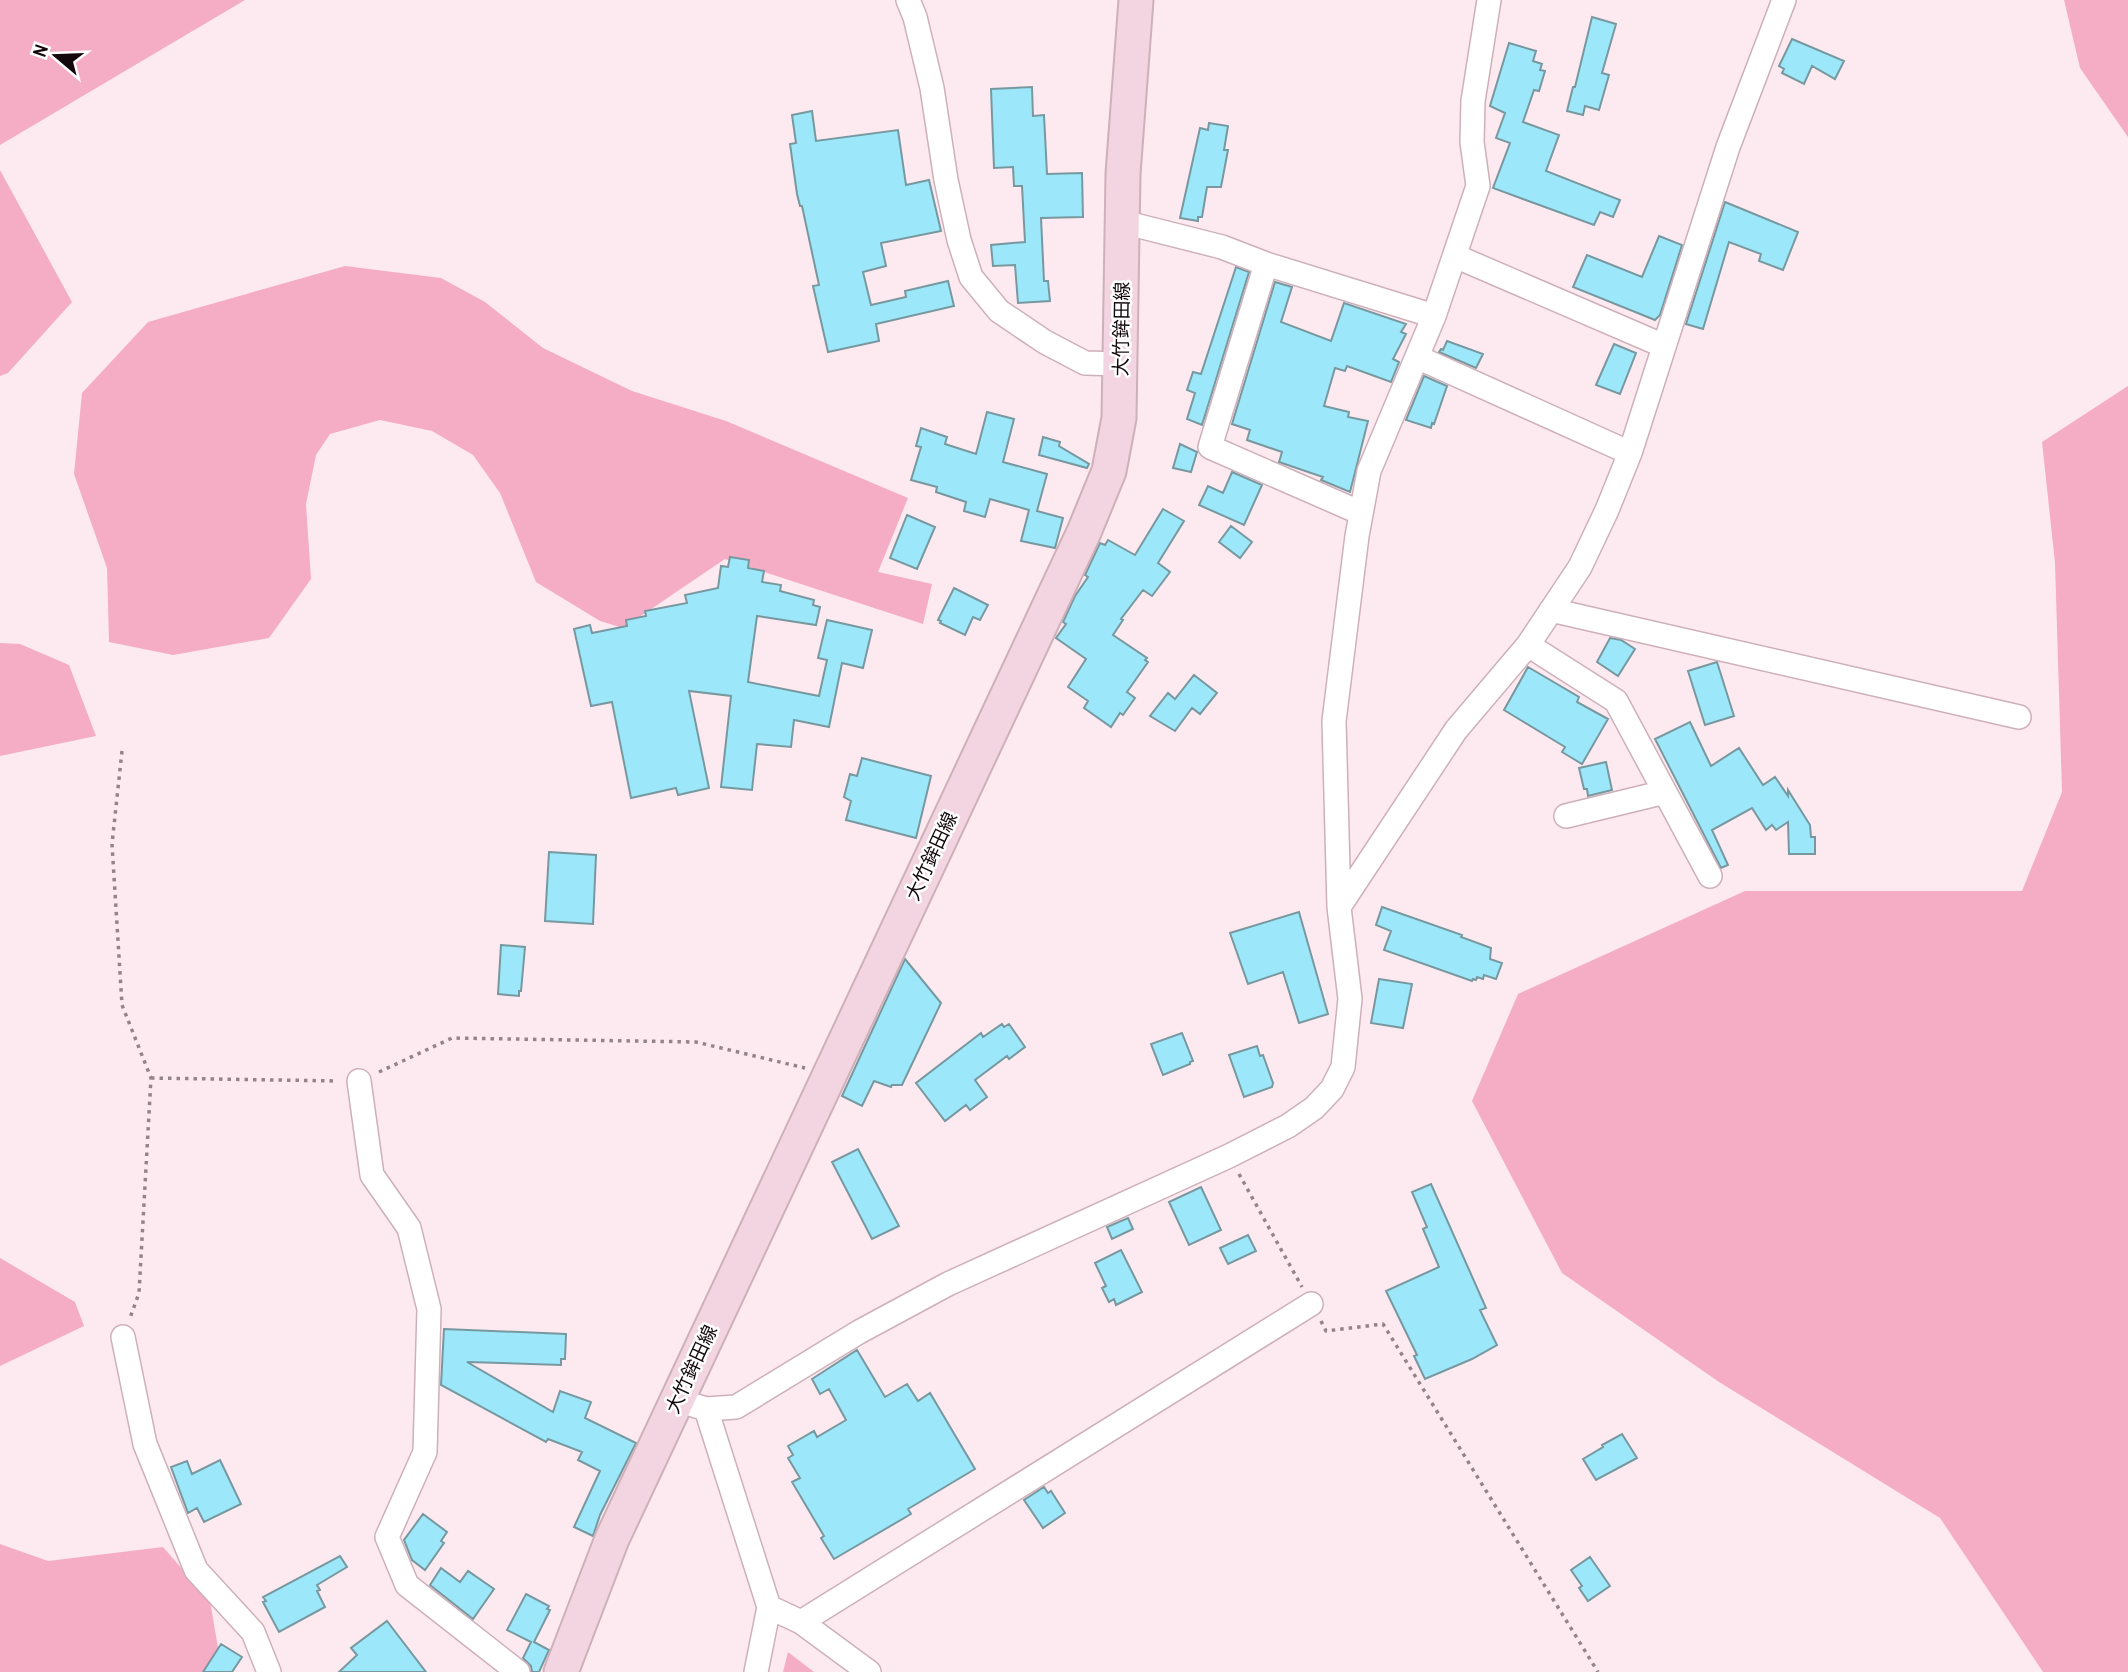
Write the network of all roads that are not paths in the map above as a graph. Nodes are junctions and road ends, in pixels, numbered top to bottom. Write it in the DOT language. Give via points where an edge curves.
graph roads {
  1 [pos="908,0"];
  2 [pos="1136,0"];
  3 [pos="1489,0"];
  4 [pos="1784,0"];
  5 [pos="1123,222"];
  6 [pos="1455,256"];
  7 [pos="1266,264"];
  8 [pos="1434,316"];
  9 [pos="1664,346"];
  10 [pos="1417,357"];
  11 [pos="1121,364"];
  12 [pos="1630,453"];
  13 [pos="1362,513"];
  14 [pos="1551,610"];
  15 [pos="1528,645"];
  16 [pos="2019,717"];
  17 [pos="1665,792"];
  18 [pos="1566,816"];
  19 [pos="1710,877"];
  20 [pos="1339,907"];
  21 [pos="359,1081"];
  22 [pos="1311,1304"];
  23 [pos="123,1337"];
  24 [pos="692,1404"];
  25 [pos="769,1607"];
  26 [pos="800,1622"];
  27 [pos="269,1672"];
  28 [pos="518,1672"];
  29 [pos="561,1672"];
  30 [pos="756,1672"];
  31 [pos="869,1672"];
  1 -- 11 [label="street" via="932,88 946,180 971,277 999,311 1045,342 1085,363"];
  2 -- 5 [label="main road, 大竹鉾田線"];
  3 -- 6 [label="street" via="1473,101 1478,186"];
  4 -- 9 [label="street" via="1728,147"];
  5 -- 7 [label="street" via="1222,247"];
  5 -- 11 [label="main road, 大竹鉾田線"];
  6 -- 8 [label="street"];
  6 -- 9 [label="street"];
  7 -- 8 [label="street"];
  7 -- 13 [label="street" via="1210,447"];
  8 -- 10 [label="street"];
  9 -- 12 [label="street"];
  10 -- 12 [label="street"];
  10 -- 13 [label="street" via="1369,471"];
  11 -- 24 [label="main road, 大竹鉾田線" via="1119,418 1109,471 1084,532 829,1074"];
  12 -- 14 [label="street" via="1580,567"];
  13 -- 20 [label="street" via="1334,721"];
  14 -- 15 [label="street"];
  14 -- 16 [label="street"];
  15 -- 17 [label="street" via="1616,701"];
  15 -- 20 [label="street" via="1456,730"];
  17 -- 18 [label="street"];
  17 -- 19 [label="street"];
  20 -- 24 [label="street" via="1350,999 1348,1040 1343,1067 1332,1089 1314,1108 1229,1156 948,1284 736,1407"];
  21 -- 28 [label="street" via="372,1175 409,1228 429,1309 425,1452 387,1537 407,1585"];
  22 -- 26 [label="street"];
  23 -- 27 [label="street" via="145,1444 196,1570 253,1632"];
  24 -- 25 [label="street"];
  24 -- 29 [label="main road, 大竹鉾田線" via="612,1539"];
  25 -- 26 [label="street"];
  25 -- 30 [label="street"];
  26 -- 31 [label="street"];
}
